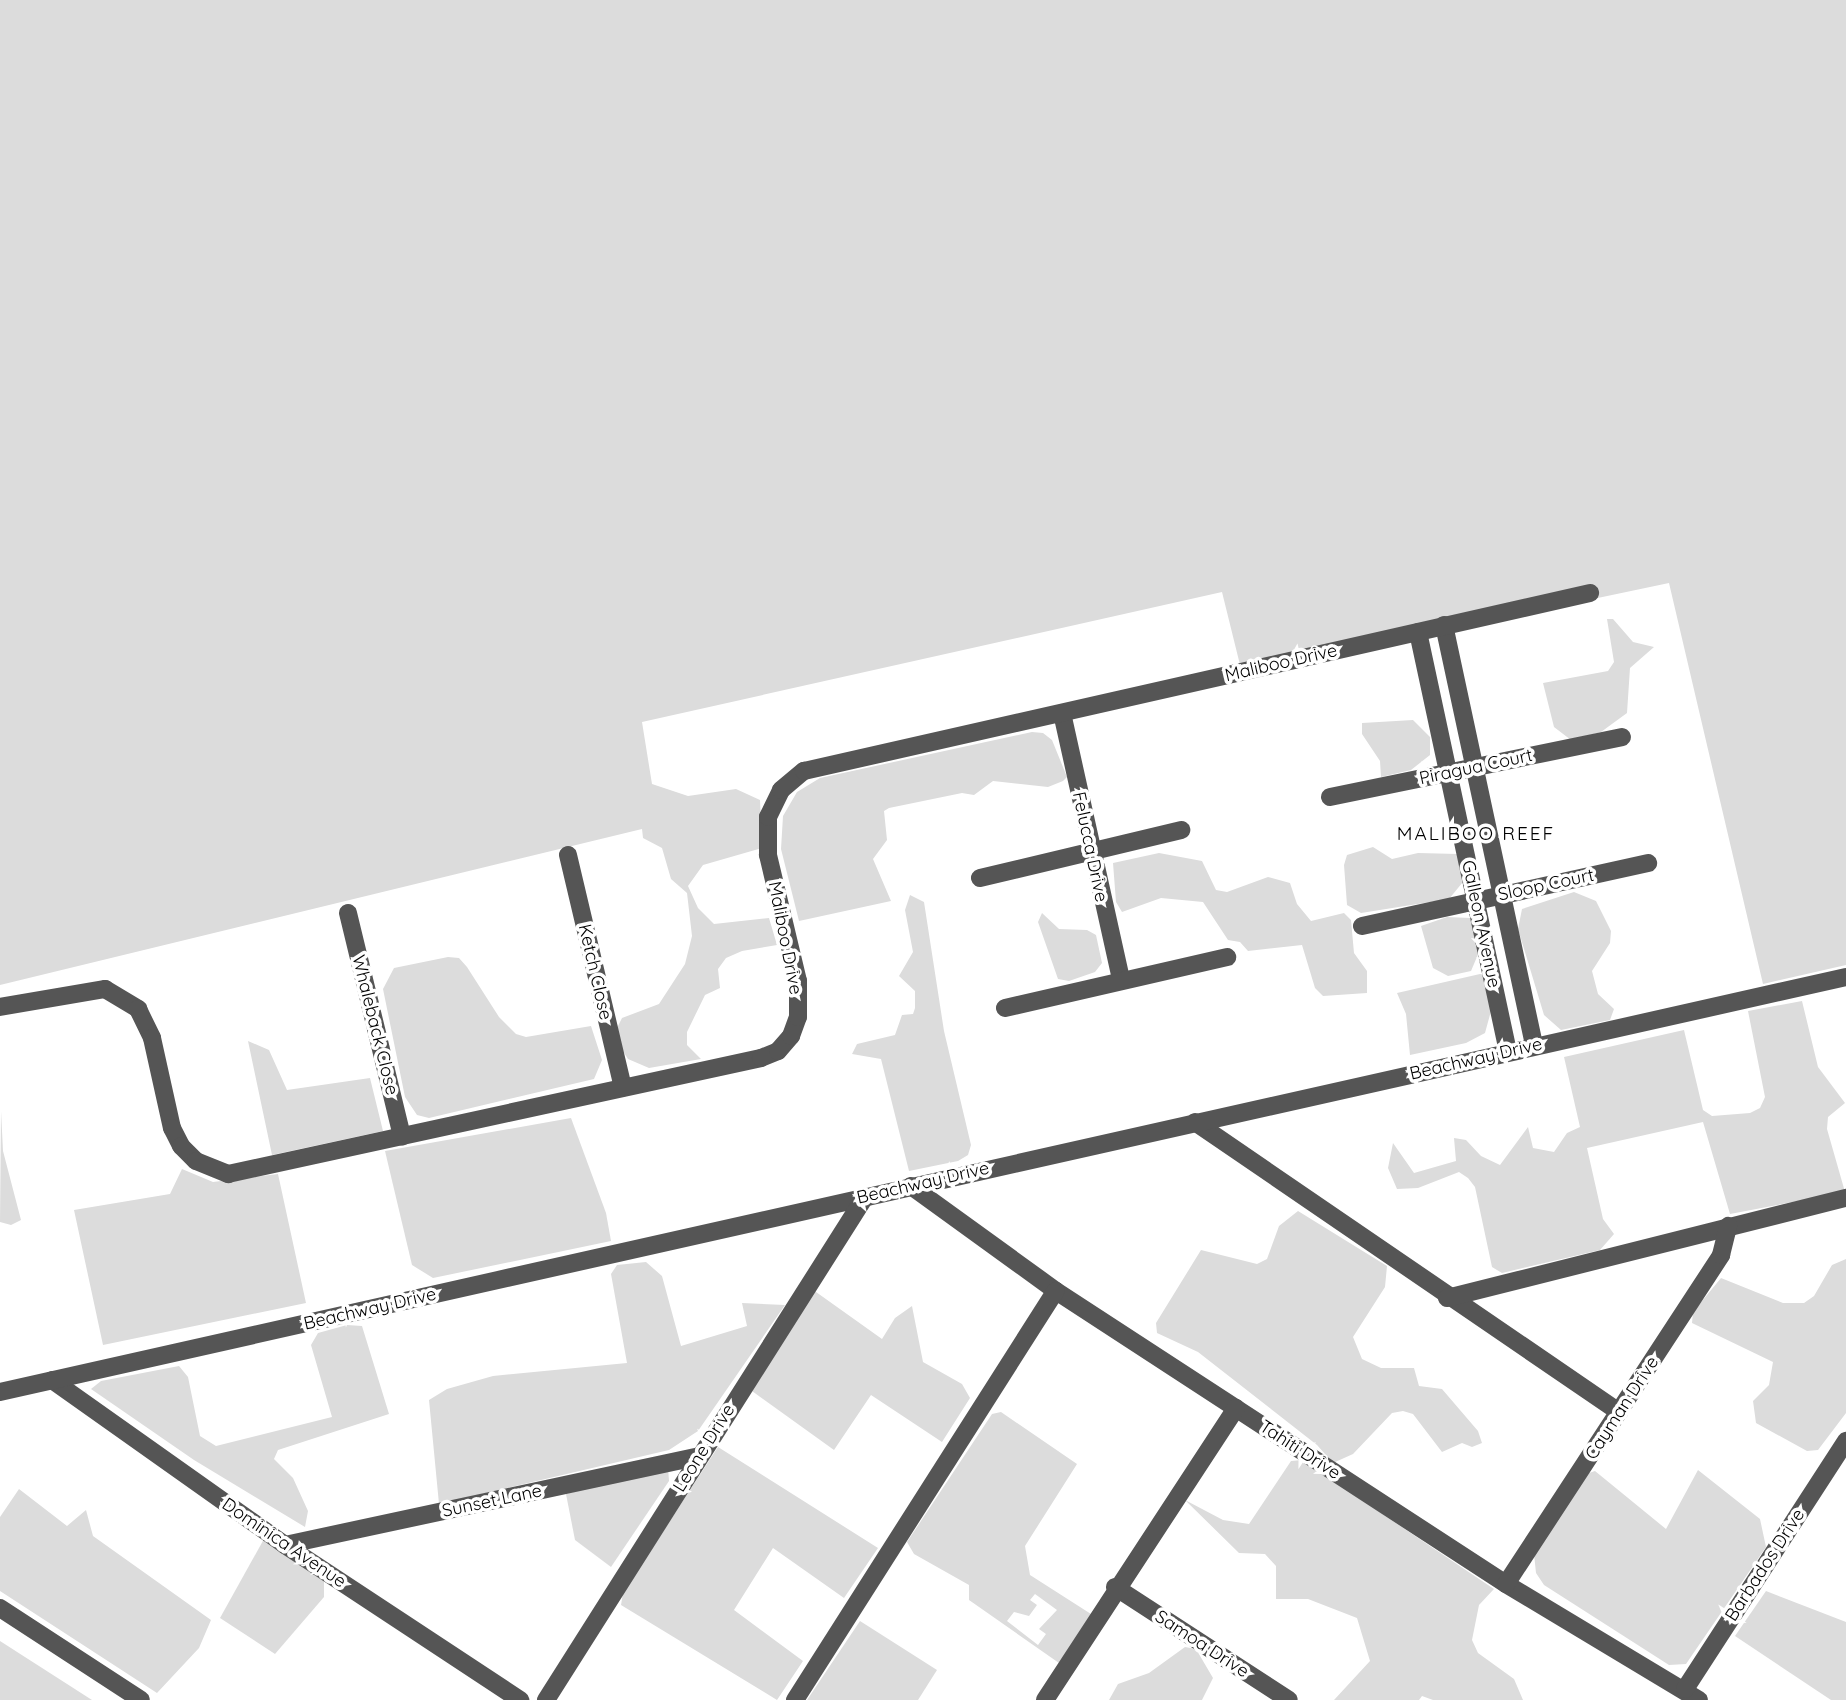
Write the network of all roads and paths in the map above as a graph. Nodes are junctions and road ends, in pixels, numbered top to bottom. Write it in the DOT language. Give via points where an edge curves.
graph roads {
  1 [pos="1590,593"];
  2 [pos="1444,625"];
  3 [pos="1418,632"];
  4 [pos="1062,713"];
  5 [pos="1622,737"];
  6 [pos="1474,767"];
  7 [pos="1447,773"];
  8 [pos="1330,797"];
  9 [pos="1181,830"];
  10 [pos="1090,853"];
  11 [pos="568,855"];
  12 [pos="1648,863"];
  13 [pos="980,878"];
  14 [pos="1502,894"];
  15 [pos="1476,901"];
  16 [pos="348,913"];
  17 [pos="1362,926"];
  18 [pos="1227,957"];
  19 [pos="1846,977"];
  20 [pos="1121,980"];
  21 [pos="0,1007"];
  22 [pos="1005,1008"];
  23 [pos="1534,1045"];
  24 [pos="1508,1052"];
  25 [pos="623,1088"];
  26 [pos="1195,1122"];
  27 [pos="402,1137"];
  28 [pos="911,1186"];
  29 [pos="865,1197"];
  30 [pos="1846,1198"];
  31 [pos="1728,1226"];
  32 [pos="1056,1291"];
  33 [pos="1447,1298"];
  34 [pos="52,1380"];
  35 [pos="0,1392"];
  36 [pos="1236,1408"];
  37 [pos="1619,1412"];
  38 [pos="1846,1441"];
  39 [pos="699,1456"];
  40 [pos="285,1545"];
  41 [pos="1506,1584"];
  42 [pos="1115,1587"];
  43 [pos="0,1608"];
  44 [pos="1692,1694"];
  45 [pos="141,1700"];
  46 [pos="520,1700"];
  47 [pos="546,1700"];
  48 [pos="795,1700"];
  49 [pos="1045,1700"];
  50 [pos="1289,1700"];
  1 -- 2 [label="street, Maliboo Drive"];
  2 -- 3 [label="street, Maliboo Drive"];
  2 -- 6 [label="street, Galleon Avenue"];
  3 -- 4 [label="street, Maliboo Drive"];
  3 -- 7 [label="street, Galleon Avenue"];
  4 -- 10 [label="street, Felucca Drive"];
  4 -- 25 [label="street, Maliboo Drive" via="804,771 781,790 768,817 768,855 798,981 798,1017 791,1036 778,1051 761,1058"];
  5 -- 6 [label="street, Piragua Court"];
  6 -- 7 [label="street, Piragua Court"];
  6 -- 14 [label="street, Galleon Avenue"];
  7 -- 8 [label="street, Piragua Court"];
  7 -- 15 [label="street, Galleon Avenue"];
  9 -- 10 [label="street"];
  10 -- 13 [label="street"];
  10 -- 20 [label="street, Felucca Drive"];
  11 -- 25 [label="street, Ketch Close"];
  12 -- 14 [label="street, Sloop Court"];
  14 -- 15 [label="street, Sloop Court"];
  14 -- 23 [label="street, Galleon Avenue"];
  15 -- 17 [label="street, Sloop Court"];
  15 -- 24 [label="street, Galleon Avenue"];
  16 -- 27 [label="street, Whaleback Close"];
  18 -- 20 [label="street"];
  19 -- 23 [label="street, Beachway Drive"];
  20 -- 22 [label="street"];
  21 -- 27 [label="street, Maliboo Drive" via="104,989 138,1009 152,1038 172,1128 181,1146 211,1170 242,1174"];
  23 -- 24 [label="street, Beachway Drive"];
  24 -- 26 [label="street, Beachway Drive"];
  25 -- 27 [label="street, Maliboo Drive"];
  26 -- 28 [label="street, Beachway Drive"];
  26 -- 33 [label="street"];
  28 -- 29 [label="street, Beachway Drive"];
  28 -- 32 [label="street, Tahiti Drive"];
  29 -- 34 [label="street, Beachway Drive"];
  29 -- 39 [label="street, Leone Drive"];
  30 -- 31 [label="street"];
  31 -- 33 [label="street"];
  31 -- 37 [label="street, Cayman Drive" via="1721,1255"];
  32 -- 36 [label="street, Tahiti Drive"];
  32 -- 48 [label="street"];
  33 -- 37 [label="street"];
  34 -- 35 [label="street, Beachway Drive"];
  34 -- 40 [label="street, Dominica Avenue"];
  36 -- 41 [label="street, Tahiti Drive"];
  36 -- 42 [label="street"];
  37 -- 41 [label="street, Cayman Drive"];
  38 -- 44 [label="street, Barbados Drive"];
  39 -- 40 [label="street, Sunset Lane"];
  39 -- 47 [label="street, Leone Drive"];
  40 -- 46 [label="street, Dominica Avenue"];
  41 -- 44 [label="street, Tahiti Drive"];
  42 -- 49 [label="street"];
  42 -- 50 [label="street, Samoa Drive"];
  43 -- 45 [label="street"];
}
